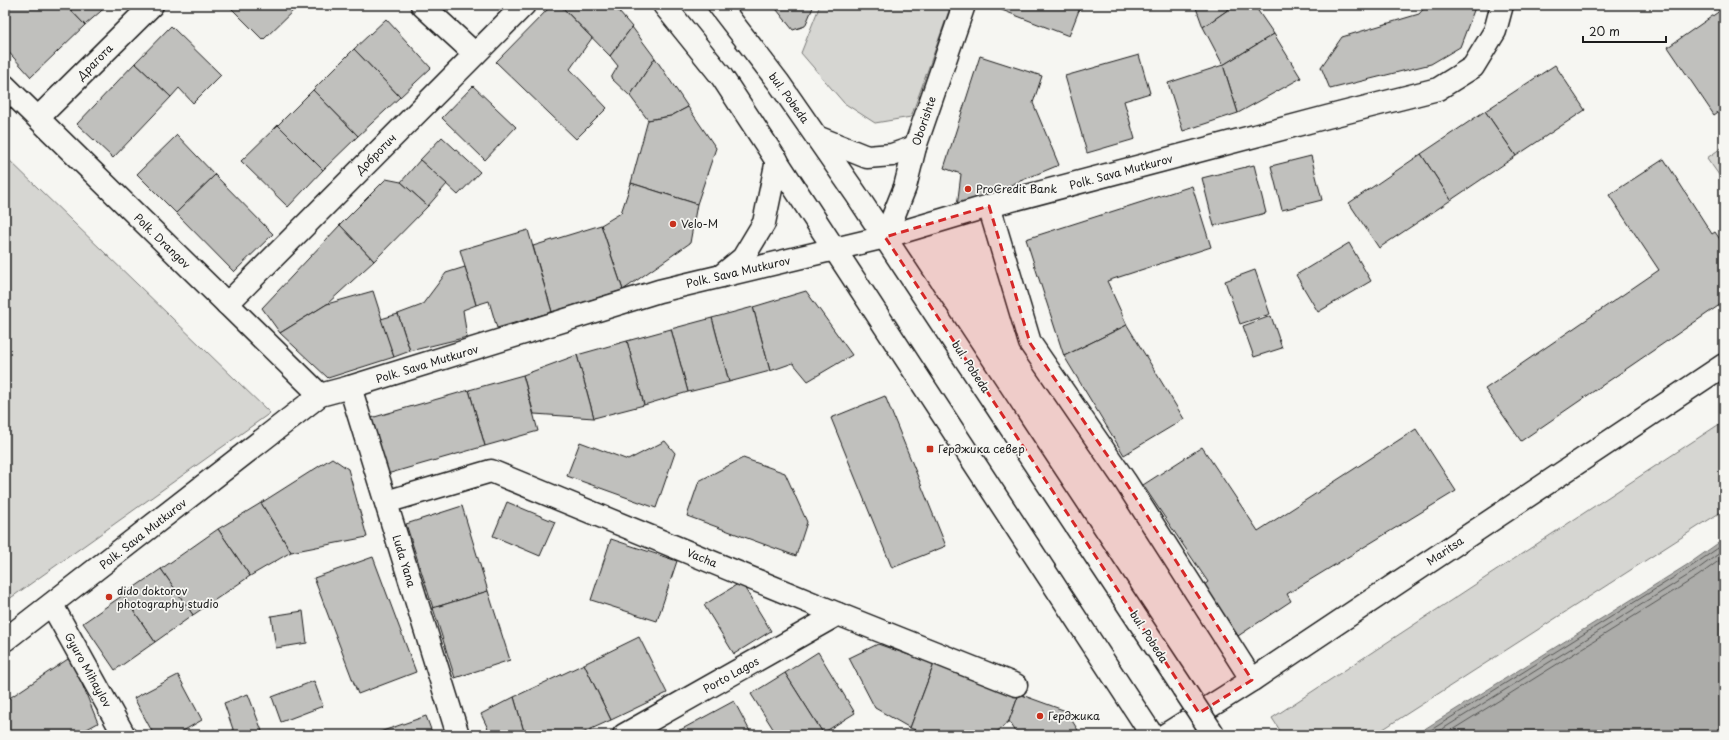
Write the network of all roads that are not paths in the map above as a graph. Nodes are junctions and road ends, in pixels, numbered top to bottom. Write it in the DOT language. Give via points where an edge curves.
graph roads {
  1 [pos="152,5"];
  2 [pos="422,5"];
  3 [pos="524,5"];
  4 [pos="664,5"];
  5 [pos="719,5"];
  6 [pos="964,5"];
  7 [pos="1502,5"];
  8 [pos="475,54"];
  9 [pos="5,86"];
  10 [pos="38,118"];
  11 [pos="817,137"];
  12 [pos="915,147"];
  13 [pos="777,160"];
  14 [pos="989,206"];
  15 [pos="885,237"];
  16 [pos="834,248"];
  17 [pos="722,276"];
  18 [pos="227,304"];
  19 [pos="1724,365"];
  20 [pos="350,387"];
  21 [pos="320,395"];
  22 [pos="386,502"];
  23 [pos="52,605"];
  24 [pos="838,614"];
  25 [pos="5,640"];
  26 [pos="1252,680"];
  27 [pos="1016,685"];
  28 [pos="124,735"];
  29 [pos="458,735"];
  30 [pos="624,735"];
  31 [pos="1152,735"];
  32 [pos="1165,735"];
  33 [pos="1214,735"];
  1 -- 10 [label="street, Драгота"];
  2 -- 8 [label="street"];
  3 -- 8 [label="street, Добротич"];
  4 -- 13 [label="street" via="722,77"];
  5 -- 11 [label="street, bul. Pobeda" via="779,82"];
  6 -- 12 [label="street, Oborishte"];
  7 -- 14 [label="street, Polk. Sava Mutkurov" via="1495,31 1473,67 1438,89"];
  8 -- 18 [label="street, Добротич"];
  9 -- 10 [label="street, Polk. Drangov"];
  10 -- 18 [label="street, Polk. Drangov"];
  11 -- 12 [label="street" via="867,157 892,155"];
  11 -- 15 [label="street, bul. Pobeda"];
  12 -- 15 [label="street, Oborishte" via="905,187"];
  13 -- 16 [label="street"];
  13 -- 17 [label="street" via="764,223 743,258"];
  14 -- 15 [label="street, Polk. Sava Mutkurov"];
  14 -- 26 [label="street" via="1030,343 1125,481"];
  15 -- 16 [label="street, Polk. Sava Mutkurov"];
  15 -- 33 [label="street, bul. Pobeda, bridge"];
  16 -- 17 [label="street, Polk. Sava Mutkurov"];
  16 -- 31 [label="street"];
  17 -- 20 [label="street, Polk. Sava Mutkurov" via="659,291"];
  18 -- 21 [label="street, Polk. Drangov"];
  19 -- 26 [label="street, Maritsa"];
  20 -- 21 [label="street, Polk. Sava Mutkurov"];
  20 -- 22 [label="street, Luda Yana"];
  21 -- 23 [label="street, Polk. Sava Mutkurov"];
  22 -- 24 [label="street, Vacha" via="491,471"];
  22 -- 29 [label="street, Luda Yana"];
  23 -- 25 [label="street, Polk. Sava Mutkurov"];
  23 -- 28 [label="street, Gyuro Mihaylov"];
  24 -- 27 [label="street, Vacha"];
  24 -- 30 [label="street, Porto Lagos"];
  26 -- 32 [label="street, Maritsa"];
}
